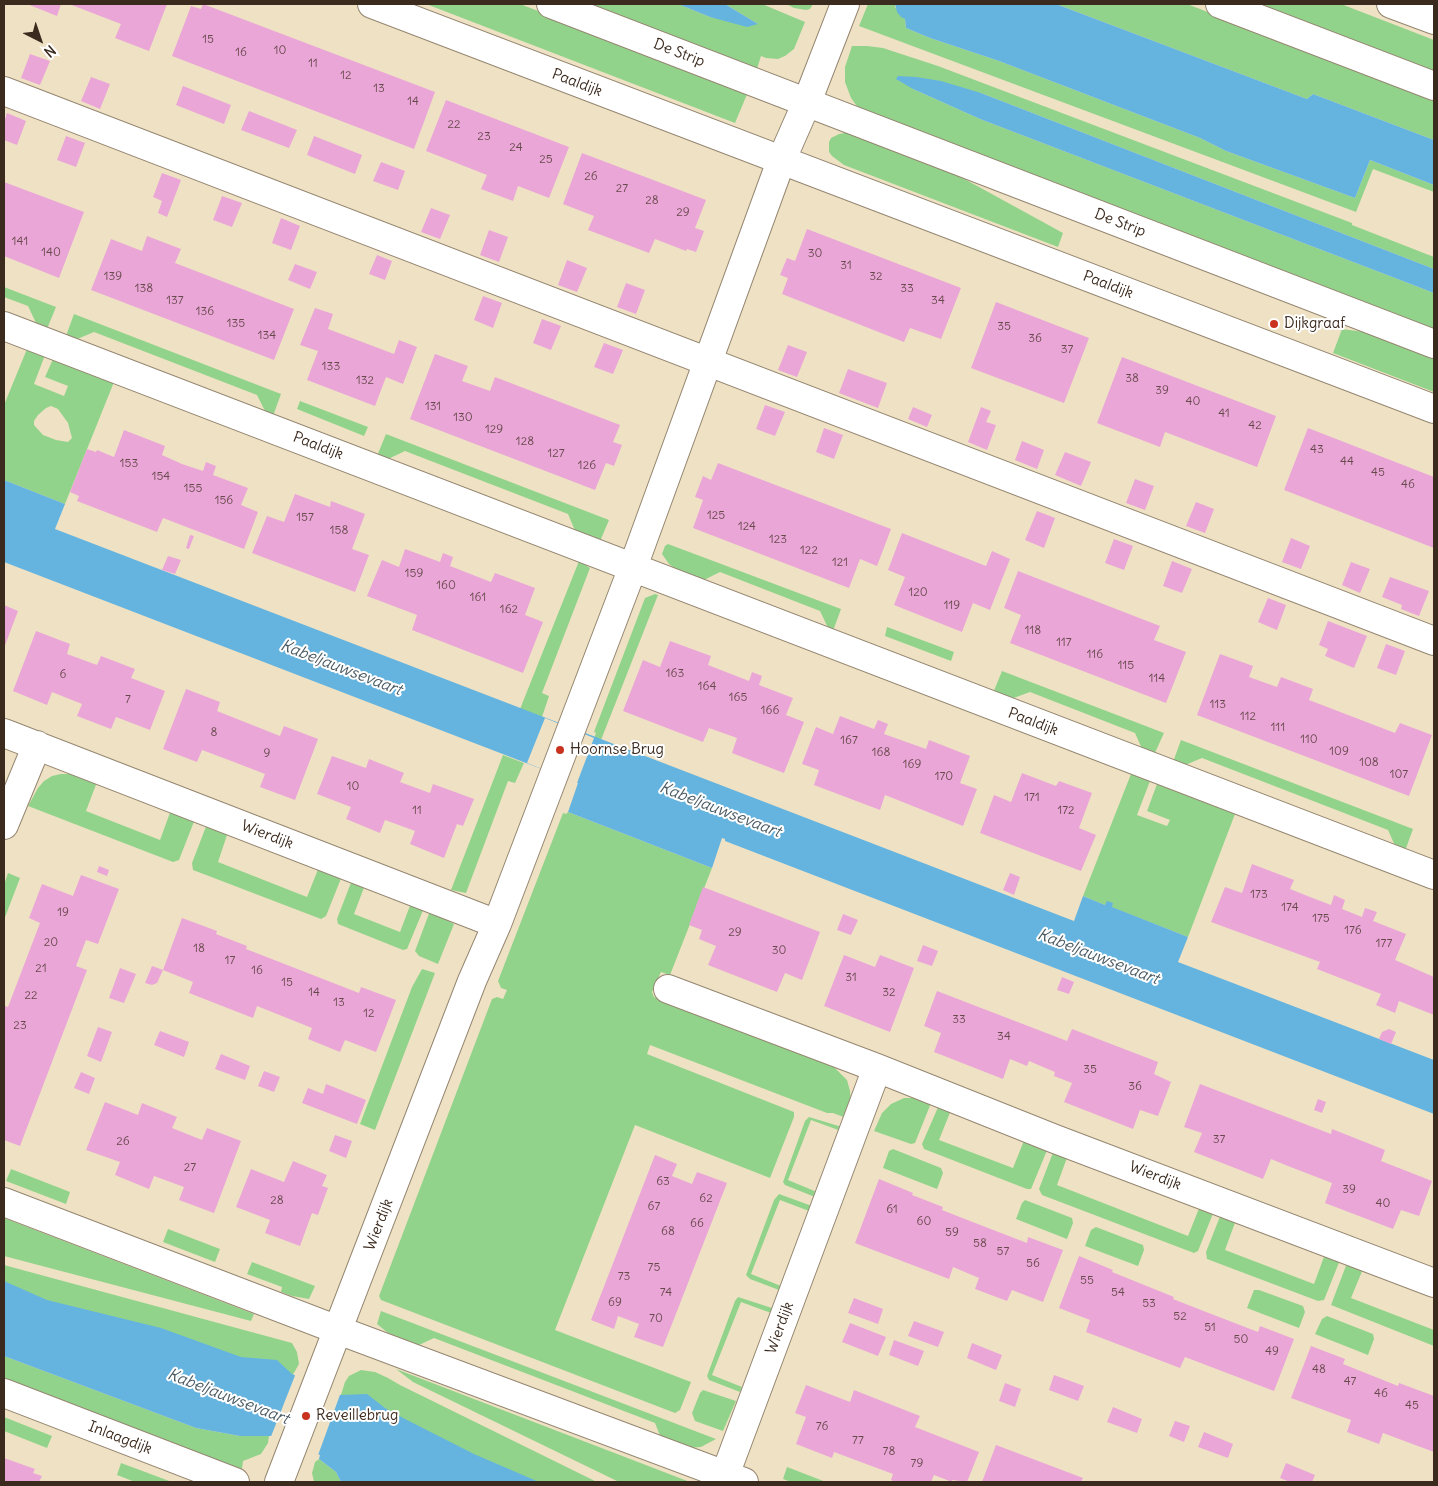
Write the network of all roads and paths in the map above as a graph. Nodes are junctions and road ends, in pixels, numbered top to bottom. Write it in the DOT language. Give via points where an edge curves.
graph roads {
  1 [pos="372,4"];
  2 [pos="551,4"];
  3 [pos="845,4"];
  4 [pos="1220,4"];
  5 [pos="1392,4"];
  6 [pos="1434,20"];
  7 [pos="1434,86"];
  8 [pos="4,91"];
  9 [pos="807,102"];
  10 [pos="781,161"];
  11 [pos="4,326"];
  12 [pos="1434,344"];
  13 [pos="708,362"];
  14 [pos="1434,410"];
  15 [pos="633,567"];
  16 [pos="1434,641"];
  17 [pos="4,733"];
  18 [pos="37,745"];
  19 [pos="4,825"];
  20 [pos="1434,875"];
  21 [pos="496,924"];
  22 [pos="668,990"];
  23 [pos="877,1068"];
  24 [pos="4,1202"];
  25 [pos="1434,1283"];
  26 [pos="338,1330"];
  27 [pos="4,1393"];
  28 [pos="734,1479"];
  29 [pos="235,1482"];
  30 [pos="280,1482"];
  1 -- 10 [label="street, Paaldijk"];
  2 -- 9 [label="street, De Strip"];
  3 -- 9 [label="street"];
  4 -- 7 [label="street"];
  5 -- 6 [label="street"];
  8 -- 13 [label="street"];
  9 -- 10 [label="street"];
  9 -- 12 [label="street, De Strip"];
  10 -- 13 [label="street"];
  10 -- 14 [label="street, Paaldijk"];
  11 -- 15 [label="street, Paaldijk"];
  13 -- 15 [label="street"];
  13 -- 16 [label="street"];
  15 -- 20 [label="street, Paaldijk"];
  15 -- 21 [label="street, Wierdijk"];
  17 -- 18 [label="street, Wierdijk"];
  18 -- 19 [label="street"];
  18 -- 21 [label="street, Wierdijk"];
  21 -- 26 [label="street, Wierdijk"];
  22 -- 23 [label="street, Wierdijk"];
  23 -- 25 [label="street, Wierdijk"];
  23 -- 28 [label="street, Wierdijk"];
  24 -- 26 [label="street, Wierdijk"];
  26 -- 28 [label="street, Wierdijk"];
  26 -- 30 [label="street, Wierdijk"];
  27 -- 29 [label="street, Inlaagdijk"];
}
